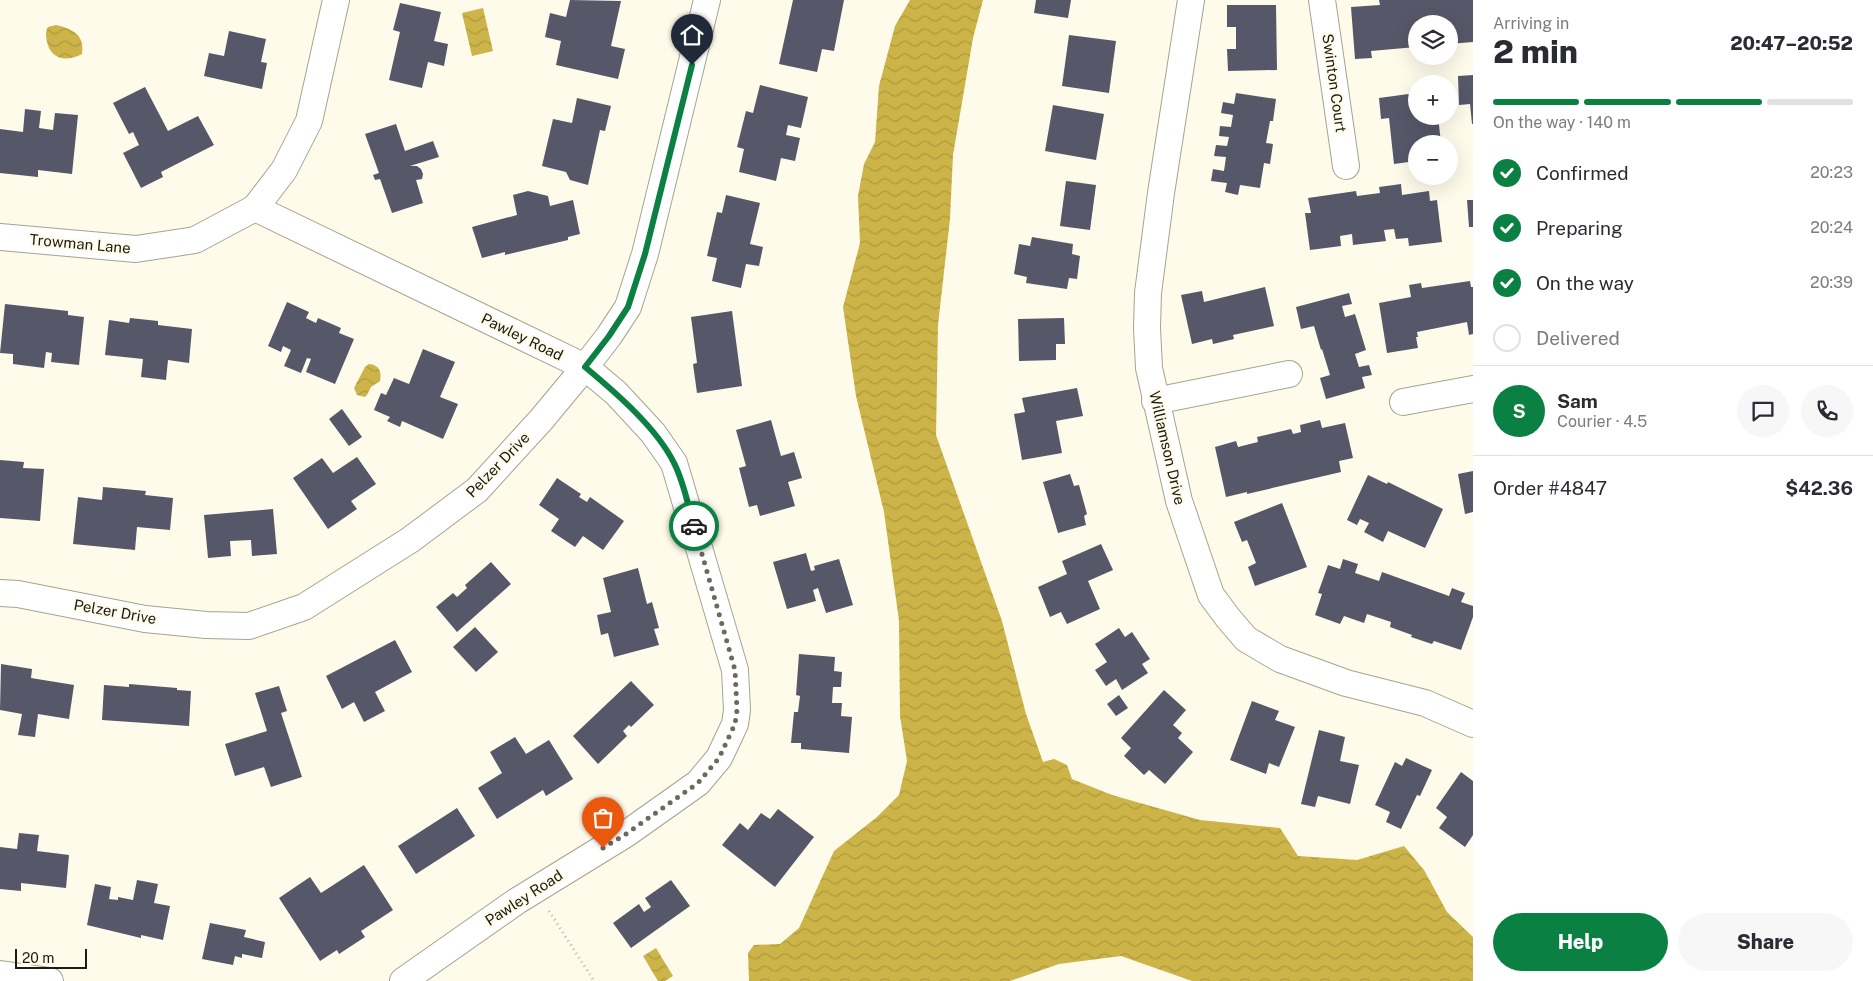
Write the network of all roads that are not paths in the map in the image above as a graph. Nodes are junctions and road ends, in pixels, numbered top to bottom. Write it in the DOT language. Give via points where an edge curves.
graph roads {
  1 [pos="336,0"];
  2 [pos="707,0"];
  3 [pos="1191,0"];
  4 [pos="1322,0"];
  5 [pos="1346,166"];
  6 [pos="255,208"];
  7 [pos="0,238"];
  8 [pos="585,367"];
  9 [pos="1289,374"];
  10 [pos="1473,389"];
  11 [pos="1155,401"];
  12 [pos="1403,402"];
  13 [pos="0,593"];
  14 [pos="1473,724"];
  15 [pos="0,974"];
  16 [pos="50,981"];
  17 [pos="403,981"];
  1 -- 6 [label="street, Trowman Lane" via="309,120 284,170"];
  2 -- 8 [label="street, Pelzer Drive" via="645,254 628,307"];
  3 -- 11 [label="street, Williamson Drive" via="1148,293 1148,368"];
  4 -- 5 [label="street, Swinton Court"];
  6 -- 7 [label="street, Trowman Lane" via="195,240 136,249"];
  6 -- 8 [label="street, Pawley Road"];
  8 -- 13 [label="street, Pelzer Drive" via="477,490 410,540 304,607 249,626 206,625 145,619"];
  8 -- 17 [label="street, Pawley Road" via="616,393 653,433 674,463 735,670 735,724 719,758 698,783"];
  9 -- 11 [label="street"];
  10 -- 12 [label="street"];
  11 -- 14 [label="street, Williamson Drive" via="1179,501 1211,594 1246,638 1280,659 1346,684 1425,703"];
  15 -- 16 [label="street"];
}
